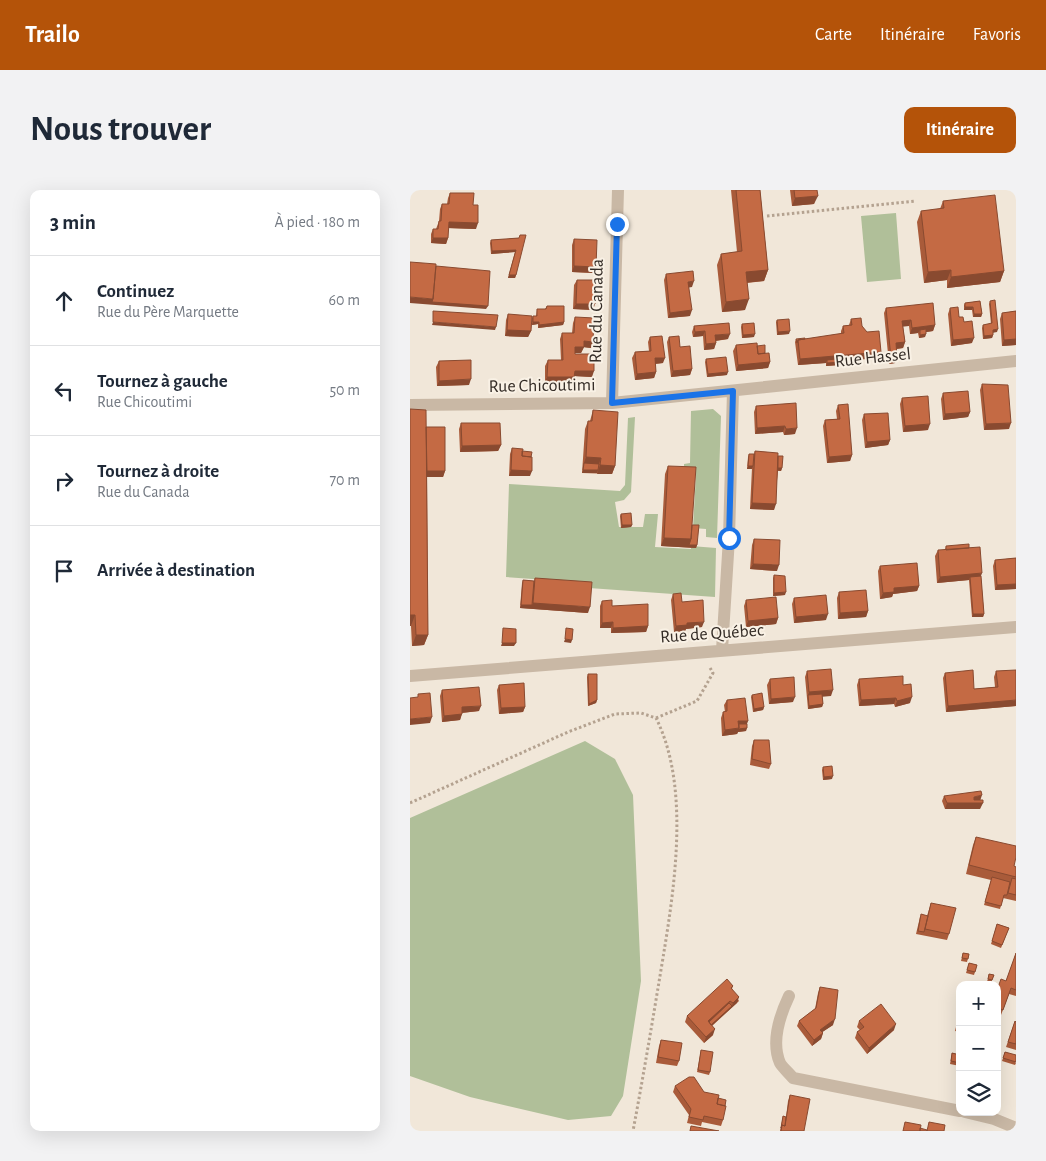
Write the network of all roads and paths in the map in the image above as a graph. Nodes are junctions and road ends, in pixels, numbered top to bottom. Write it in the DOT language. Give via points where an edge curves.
graph roads {
  1 [pos="618,190"];
  2 [pos="916,200"];
  3 [pos="767,216"];
  4 [pos="1016,361"];
  5 [pos="733,391"];
  6 [pos="612,403"];
  7 [pos="410,405"];
  8 [pos="1016,627"];
  9 [pos="722,650"];
  10 [pos="703,652"];
  11 [pos="410,676"];
  12 [pos="656,718"];
  13 [pos="410,803"];
  14 [pos="790,996"];
  15 [pos="956,1110"];
  16 [pos="982,1116"];
  17 [pos="1015,1129"];
  18 [pos="633,1131"];
  1 -- 6 [label="street, Rue du Canada"];
  2 -- 3 [label="path"];
  4 -- 5 [label="street, Rue Hassel"];
  5 -- 6 [label="street, Rue Chicoutimi"];
  5 -- 9 [label="street"];
  6 -- 7 [label="street, Rue Chicoutimi"];
  8 -- 9 [label="street, Rue de Québec"];
  9 -- 10 [label="street, Rue de Québec"];
  10 -- 11 [label="street, Rue de Québec"];
  10 -- 12 [label="path" via="713,673 697,700"];
  12 -- 13 [label="path" via="641,713 615,714"];
  12 -- 18 [label="path" via="663,732 673,778 677,844 671,912"];
  14 -- 15 [label="street" via="782,1013 776,1048 780,1064 793,1078"];
  16 -- 17 [label="street"];
}
